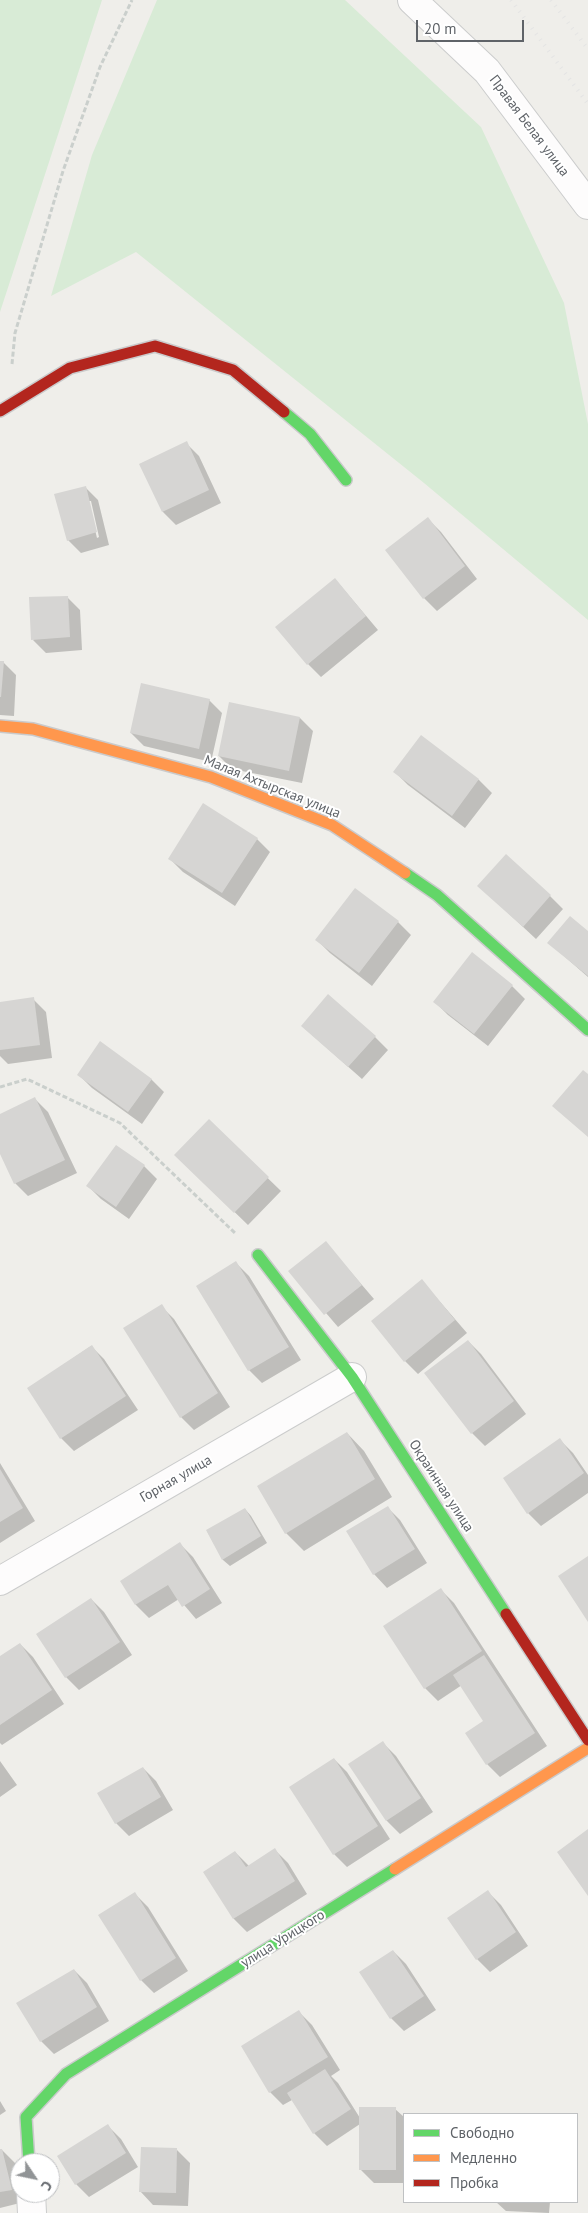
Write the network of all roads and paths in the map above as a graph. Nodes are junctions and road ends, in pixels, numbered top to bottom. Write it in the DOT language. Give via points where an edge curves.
graph roads {
  1 [pos="132,0"];
  2 [pos="412,0"];
  3 [pos="588,205"];
  4 [pos="5,408"];
  5 [pos="346,480"];
  6 [pos="0,726"];
  7 [pos="588,1030"];
  8 [pos="0,1087"];
  9 [pos="258,1255"];
  10 [pos="352,1377"];
  11 [pos="0,1581"];
  12 [pos="588,1740"];
  13 [pos="588,1748"];
  14 [pos="28,2153"];
  1 -- 4 [label="path" via="100,67 60,181 15,333"];
  2 -- 3 [label="street, Правая Белая улица" via="487,70"];
  4 -- 5 [label="street" via="70,368 155,346 233,370 310,434"];
  6 -- 7 [label="street, Малая Ахтырская улица" via="33,728 211,777 332,825 437,895"];
  8 -- 9 [label="path" via="26,1079 120,1123"];
  9 -- 10 [label="street, Окраинная улица"];
  10 -- 11 [label="street, Горная улица"];
  10 -- 12 [label="street, Окраинная улица"];
  13 -- 14 [label="street, улица Урицкого" via="66,2074 26,2117"];
}
